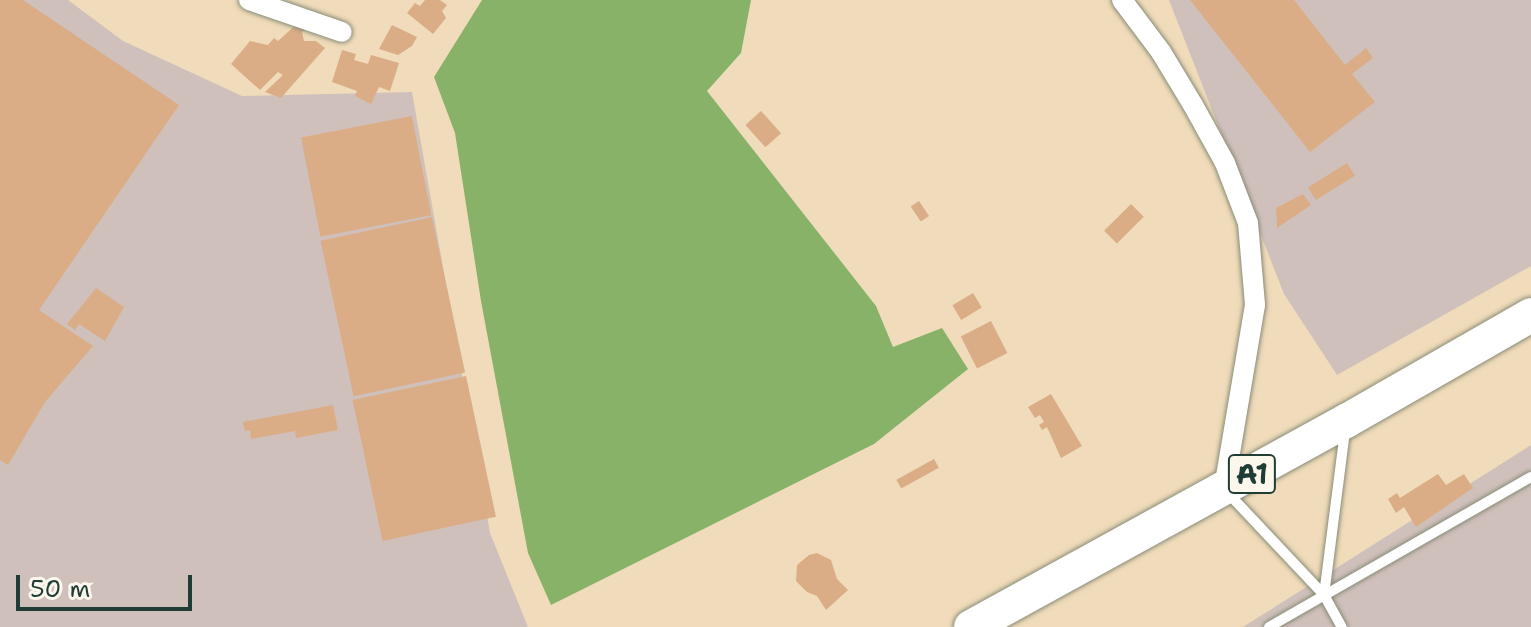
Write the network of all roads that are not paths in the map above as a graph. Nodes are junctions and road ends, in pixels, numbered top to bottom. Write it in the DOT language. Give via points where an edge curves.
graph roads {
  1 [pos="249,0"];
  2 [pos="1122,0"];
  3 [pos="342,32"];
  4 [pos="1531,315"];
  5 [pos="1346,421"];
  6 [pos="1531,477"];
  7 [pos="1224,489"];
  8 [pos="1324,595"];
  9 [pos="971,627"];
  10 [pos="1269,627"];
  11 [pos="1342,627"];
  1 -- 3 [label="street"];
  2 -- 7 [label="street" via="1161,52 1212,140 1248,223 1255,305"];
  4 -- 5 [label="highway, A1"];
  5 -- 7 [label="highway, A1"];
  5 -- 8 [label="lane"];
  6 -- 8 [label="lane"];
  7 -- 8 [label="lane"];
  7 -- 9 [label="highway, A1"];
  8 -- 10 [label="lane"];
  8 -- 11 [label="lane"];
}
